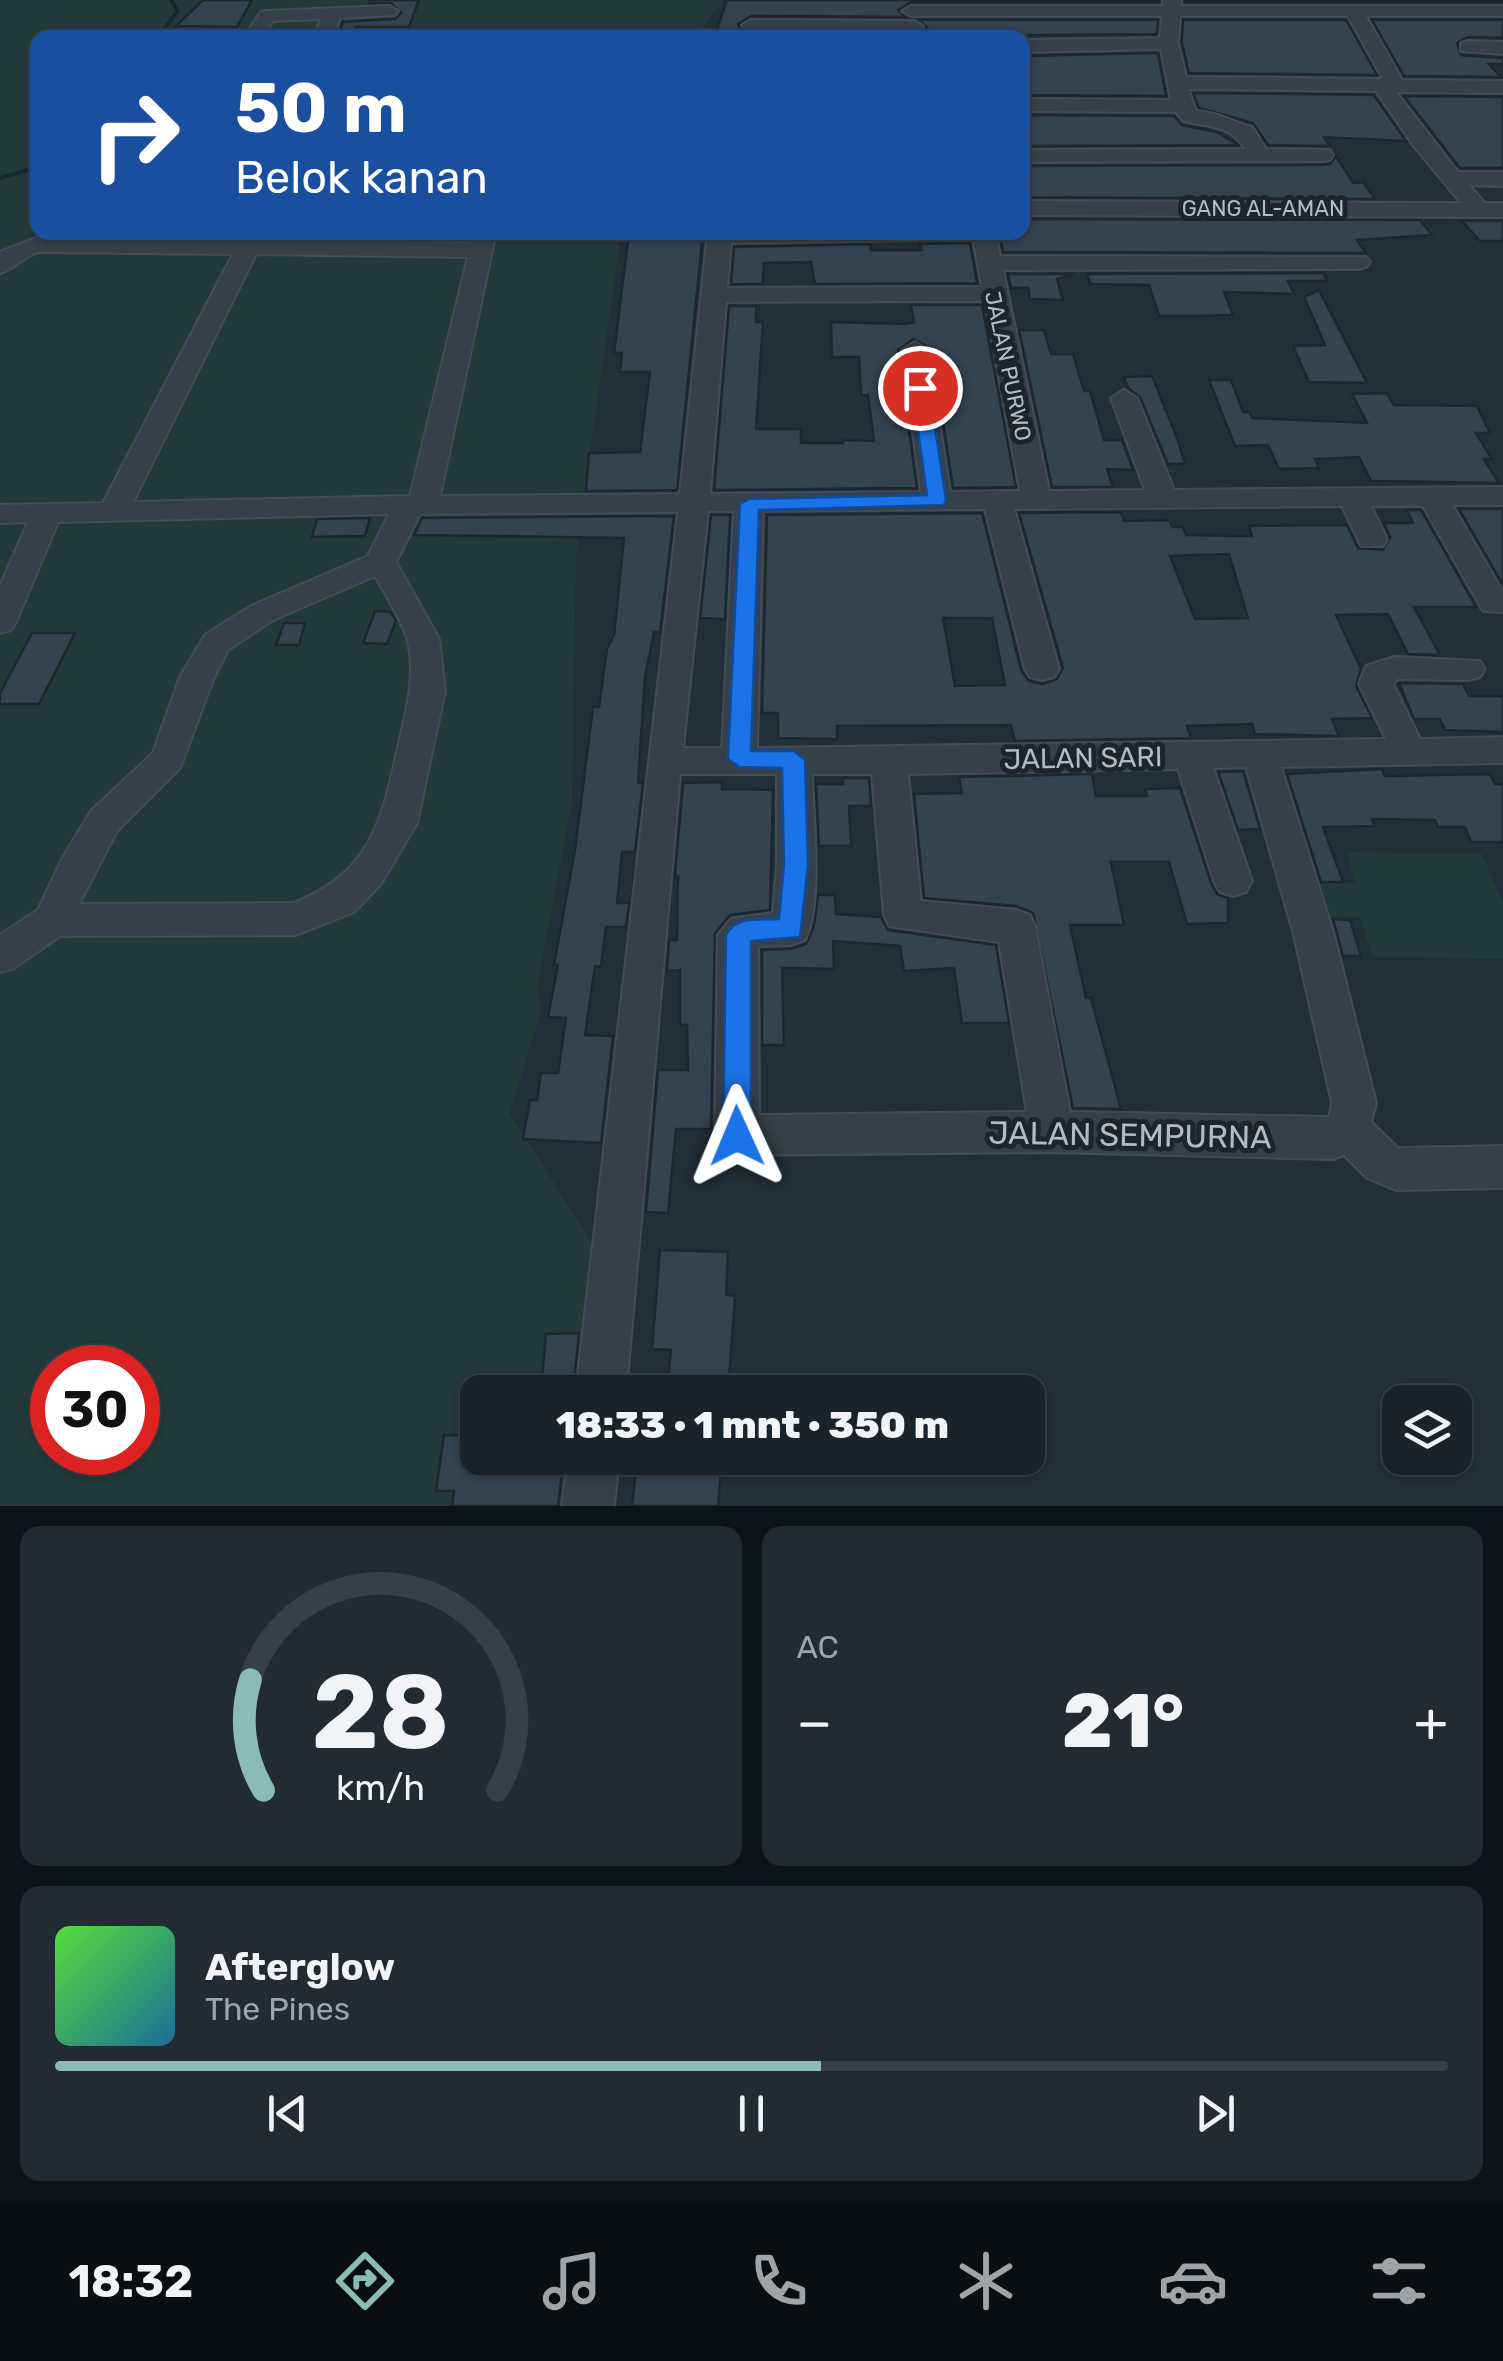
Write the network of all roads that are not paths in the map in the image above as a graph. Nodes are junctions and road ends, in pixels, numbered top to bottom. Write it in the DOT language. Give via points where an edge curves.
graph roads {
  1 [pos="1092,5"];
  2 [pos="1172,5"];
  3 [pos="307,6"];
  4 [pos="389,11"];
  5 [pos="1354,11"];
  6 [pos="1503,11"];
  7 [pos="333,12"];
  8 [pos="912,18"];
  9 [pos="752,24"];
  10 [pos="254,30"];
  11 [pos="325,30"];
  12 [pos="1168,44"];
  13 [pos="1030,46"];
  14 [pos="1468,47"];
  15 [pos="1503,48"];
  16 [pos="1177,83"];
  17 [pos="1389,86"];
  18 [pos="1503,86"];
  19 [pos="1030,105"];
  20 [pos="1182,106"];
  21 [pos="1259,155"];
  22 [pos="1322,155"];
  23 [pos="1030,156"];
  24 [pos="1455,178"];
  25 [pos="1503,179"];
  26 [pos="1030,208"];
  27 [pos="1478,210"];
  28 [pos="1503,210"];
  29 [pos="253,240"];
  30 [pos="719,240"];
  31 [pos="984,240"];
  32 [pos="483,241"];
  33 [pos="1358,262"];
  34 [pos="988,263"];
  35 [pos="0,266"];
  36 [pos="993,294"];
  37 [pos="715,295"];
  38 [pos="914,350"];
  39 [pos="1124,398"];
  40 [pos="1503,496"];
  41 [pos="1352,497"];
  42 [pos="1433,497"];
  43 [pos="1036,498"];
  44 [pos="1162,498"];
  45 [pos="997,499"];
  46 [pos="937,500"];
  47 [pos="694,504"];
  48 [pos="749,504"];
  49 [pos="417,505"];
  50 [pos="114,510"];
  51 [pos="47,513"];
  52 [pos="0,514"];
  53 [pos="1372,539"];
  54 [pos="381,562"];
  55 [pos="1494,604"];
  56 [pos="0,622"];
  57 [pos="1468,668"];
  58 [pos="1042,669"];
  59 [pos="1503,750"];
  60 [pos="1409,752"];
  61 [pos="1259,753"];
  62 [pos="1191,756"];
  63 [pos="739,759"];
  64 [pos="794,760"];
  65 [pos="664,761"];
  66 [pos="889,761"];
  67 [pos="1233,881"];
  68 [pos="52,920"];
  69 [pos="0,956"];
  70 [pos="1348,1128"];
  71 [pos="1052,1132"];
  72 [pos="1503,1167"];
  73 [pos="603,1375"];
  74 [pos="592,1475"];
  75 [pos="588,1506"];
  1 -- 2 [label="street"];
  1 -- 8 [label="street"];
  2 -- 5 [label="street"];
  2 -- 12 [label="street"];
  3 -- 7 [label="street"];
  3 -- 10 [label="street" via="259,15"];
  4 -- 7 [label="street"];
  5 -- 6 [label="street"];
  5 -- 17 [label="street"];
  7 -- 11 [label="street"];
  8 -- 9 [label="street"];
  12 -- 13 [label="street"];
  12 -- 16 [label="street"];
  14 -- 15 [label="street"];
  16 -- 17 [label="street"];
  16 -- 20 [label="street"];
  17 -- 18 [label="street"];
  17 -- 24 [label="street" via="1420,141"];
  19 -- 20 [label="street"];
  20 -- 21 [label="street" via="1190,118 1220,119 1246,131"];
  21 -- 22 [label="street"];
  21 -- 23 [label="street"];
  24 -- 25 [label="street"];
  24 -- 27 [label="street"];
  26 -- 27 [label="street, GANG AL-AMAN"];
  27 -- 28 [label="street, GANG AL-AMAN"];
  29 -- 32 [label="street"];
  29 -- 35 [label="street" via="36,245 19,248"];
  29 -- 50 [label="street"];
  30 -- 37 [label="street"];
  31 -- 34 [label="street, JALAN PURWO"];
  32 -- 49 [label="street"];
  33 -- 34 [label="street"];
  34 -- 36 [label="street, JALAN PURWO"];
  36 -- 37 [label="street"];
  36 -- 43 [label="street, JALAN PURWO"];
  37 -- 47 [label="street"];
  38 -- 46 [label="street"];
  39 -- 44 [label="street"];
  40 -- 42 [label="street"];
  41 -- 42 [label="street"];
  41 -- 44 [label="street"];
  41 -- 53 [label="street"];
  42 -- 55 [label="street"];
  43 -- 44 [label="street"];
  43 -- 45 [label="street"];
  45 -- 46 [label="street"];
  45 -- 58 [label="street"];
  46 -- 48 [label="street"];
  47 -- 48 [label="street"];
  47 -- 49 [label="street"];
  47 -- 65 [label="street"];
  48 -- 63 [label="street"];
  49 -- 50 [label="street"];
  49 -- 54 [label="street" via="398,522"];
  50 -- 51 [label="street"];
  51 -- 52 [label="street"];
  51 -- 56 [label="street"];
  54 -- 68 [label="street" via="262,612 216,643 196,677 168,759 104,821"];
  54 -- 68 [label="street" via="422,639 428,690 398,823 368,873 340,902 296,919"];
  57 -- 60 [label="street" via="1378,674 1376,684"];
  59 -- 60 [label="street, JALAN SARI"];
  60 -- 61 [label="street, JALAN SARI"];
  61 -- 62 [label="street, JALAN SARI"];
  61 -- 70 [label="street" via="1354,1103"];
  62 -- 66 [label="street, JALAN SARI"];
  62 -- 67 [label="street"];
  63 -- 64 [label="street, JALAN SARI"];
  63 -- 65 [label="street, JALAN SARI"];
  64 -- 66 [label="street, JALAN SARI"];
  64 -- 71 [label="street, JALAN SEMPURNA" via="791,930 738,935 737,1136"];
  65 -- 73 [label="street"];
  66 -- 71 [label="street" via="903,915 1016,926"];
  68 -- 69 [label="street"];
  70 -- 71 [label="street, JALAN SEMPURNA" via="1334,1139"];
  70 -- 72 [label="street" via="1396,1169"];
  74 -- 75 [label="street"];
}
